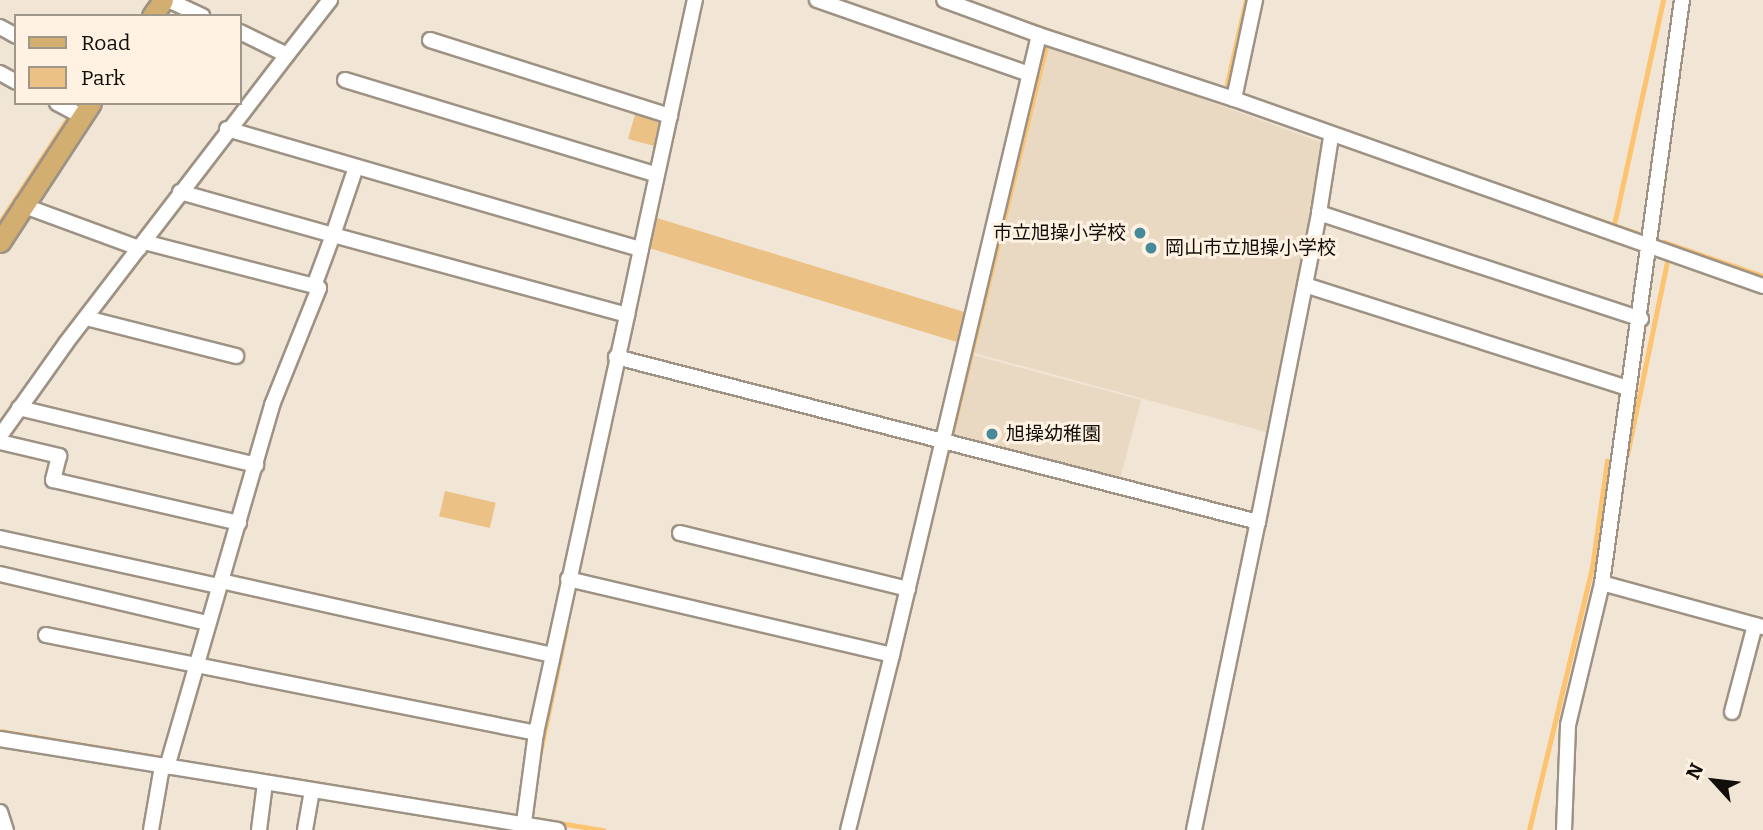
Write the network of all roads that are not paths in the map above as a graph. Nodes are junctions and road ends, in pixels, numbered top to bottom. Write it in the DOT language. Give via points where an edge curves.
graph roads {
  1 [pos="165,0"];
  2 [pos="330,0"];
  3 [pos="695,0"];
  4 [pos="817,0"];
  5 [pos="944,0"];
  6 [pos="1255,0"];
  7 [pos="1682,0"];
  8 [pos="154,14"];
  9 [pos="198,14"];
  10 [pos="242,33"];
  11 [pos="1040,35"];
  12 [pos="430,40"];
  13 [pos="284,53"];
  14 [pos="1030,74"];
  15 [pos="345,80"];
  16 [pos="1234,99"];
  17 [pos="63,105"];
  18 [pos="80,111"];
  19 [pos="670,116"];
  20 [pos="228,130"];
  21 [pos="1331,137"];
  22 [pos="356,167"];
  23 [pos="657,176"];
  24 [pos="180,192"];
  25 [pos="22,205"];
  26 [pos="1319,213"];
  27 [pos="333,234"];
  28 [pos="0,242"];
  29 [pos="141,245"];
  30 [pos="1652,246"];
  31 [pos="641,249"];
  32 [pos="1305,285"];
  33 [pos="314,286"];
  34 [pos="1763,286"];
  35 [pos="627,315"];
  36 [pos="86,318"];
  37 [pos="1641,319"];
  38 [pos="236,356"];
  39 [pos="616,357"];
  40 [pos="1628,388"];
  41 [pos="19,408"];
  42 [pos="0,436"];
  43 [pos="947,441"];
  44 [pos="0,442"];
  45 [pos="256,465"];
  46 [pos="1253,521"];
  47 [pos="239,523"];
  48 [pos="680,533"];
  49 [pos="0,538"];
  50 [pos="0,574"];
  51 [pos="568,579"];
  52 [pos="1602,583"];
  53 [pos="220,584"];
  54 [pos="908,589"];
  55 [pos="208,622"];
  56 [pos="1759,626"];
  57 [pos="46,635"];
  58 [pos="552,655"];
  59 [pos="892,655"];
  60 [pos="195,667"];
  61 [pos="1732,712"];
  62 [pos="536,733"];
  63 [pos="0,739"];
  64 [pos="167,763"];
  65 [pos="265,783"];
  66 [pos="312,791"];
  67 [pos="0,812"];
  68 [pos="523,827"];
  69 [pos="6,830"];
  70 [pos="150,830"];
  71 [pos="258,830"];
  72 [pos="305,830"];
  73 [pos="558,830"];
  74 [pos="848,830"];
  75 [pos="1194,830"];
  76 [pos="1564,830"];
  1 -- 8 [label="main road"];
  1 -- 9 [label="street"];
  2 -- 13 [label="street"];
  3 -- 19 [label="street"];
  4 -- 14 [label="street"];
  5 -- 11 [label="street"];
  6 -- 16 [label="street"];
  7 -- 30 [label="street"];
  10 -- 13 [label="street"];
  11 -- 14 [label="street"];
  11 -- 16 [label="street"];
  12 -- 19 [label="street"];
  13 -- 20 [label="street"];
  14 -- 43 [label="street"];
  15 -- 23 [label="street"];
  16 -- 21 [label="street"];
  17 -- 18 [label="street"];
  18 -- 25 [label="main road"];
  19 -- 23 [label="street"];
  20 -- 22 [label="street"];
  20 -- 24 [label="street"];
  21 -- 26 [label="street"];
  21 -- 30 [label="street"];
  22 -- 27 [label="street"];
  22 -- 31 [label="street"];
  23 -- 31 [label="street"];
  24 -- 27 [label="street"];
  24 -- 29 [label="street"];
  25 -- 28 [label="main road"];
  25 -- 29 [label="street"];
  26 -- 32 [label="street"];
  26 -- 37 [label="street"];
  27 -- 33 [label="street"];
  27 -- 35 [label="street"];
  29 -- 33 [label="street"];
  29 -- 36 [label="street"];
  30 -- 34 [label="street"];
  30 -- 37 [label="street"];
  31 -- 35 [label="street"];
  32 -- 40 [label="street"];
  32 -- 46 [label="street"];
  33 -- 45 [label="street" via="319,288 272,405"];
  35 -- 39 [label="street"];
  36 -- 38 [label="street"];
  36 -- 41 [label="street"];
  37 -- 40 [label="street"];
  39 -- 43 [label="street"];
  39 -- 51 [label="street"];
  40 -- 52 [label="street"];
  41 -- 42 [label="street"];
  41 -- 45 [label="street"];
  43 -- 46 [label="street"];
  43 -- 54 [label="street"];
  44 -- 47 [label="street" via="58,456 53,480"];
  45 -- 47 [label="street"];
  46 -- 75 [label="street"];
  47 -- 53 [label="street"];
  48 -- 54 [label="street"];
  49 -- 53 [label="street"];
  50 -- 55 [label="street"];
  51 -- 58 [label="street"];
  51 -- 59 [label="street"];
  52 -- 56 [label="street"];
  52 -- 76 [label="street" via="1568,725"];
  53 -- 55 [label="street"];
  53 -- 58 [label="street"];
  54 -- 59 [label="street"];
  55 -- 60 [label="street"];
  56 -- 61 [label="street"];
  57 -- 60 [label="street"];
  58 -- 62 [label="street"];
  59 -- 74 [label="street"];
  60 -- 62 [label="street"];
  60 -- 64 [label="street"];
  62 -- 68 [label="street"];
  63 -- 64 [label="street"];
  64 -- 65 [label="street"];
  64 -- 70 [label="street"];
  65 -- 66 [label="street"];
  65 -- 71 [label="street"];
  66 -- 68 [label="street"];
  66 -- 72 [label="street"];
  67 -- 69 [label="street"];
  68 -- 73 [label="street"];
}
